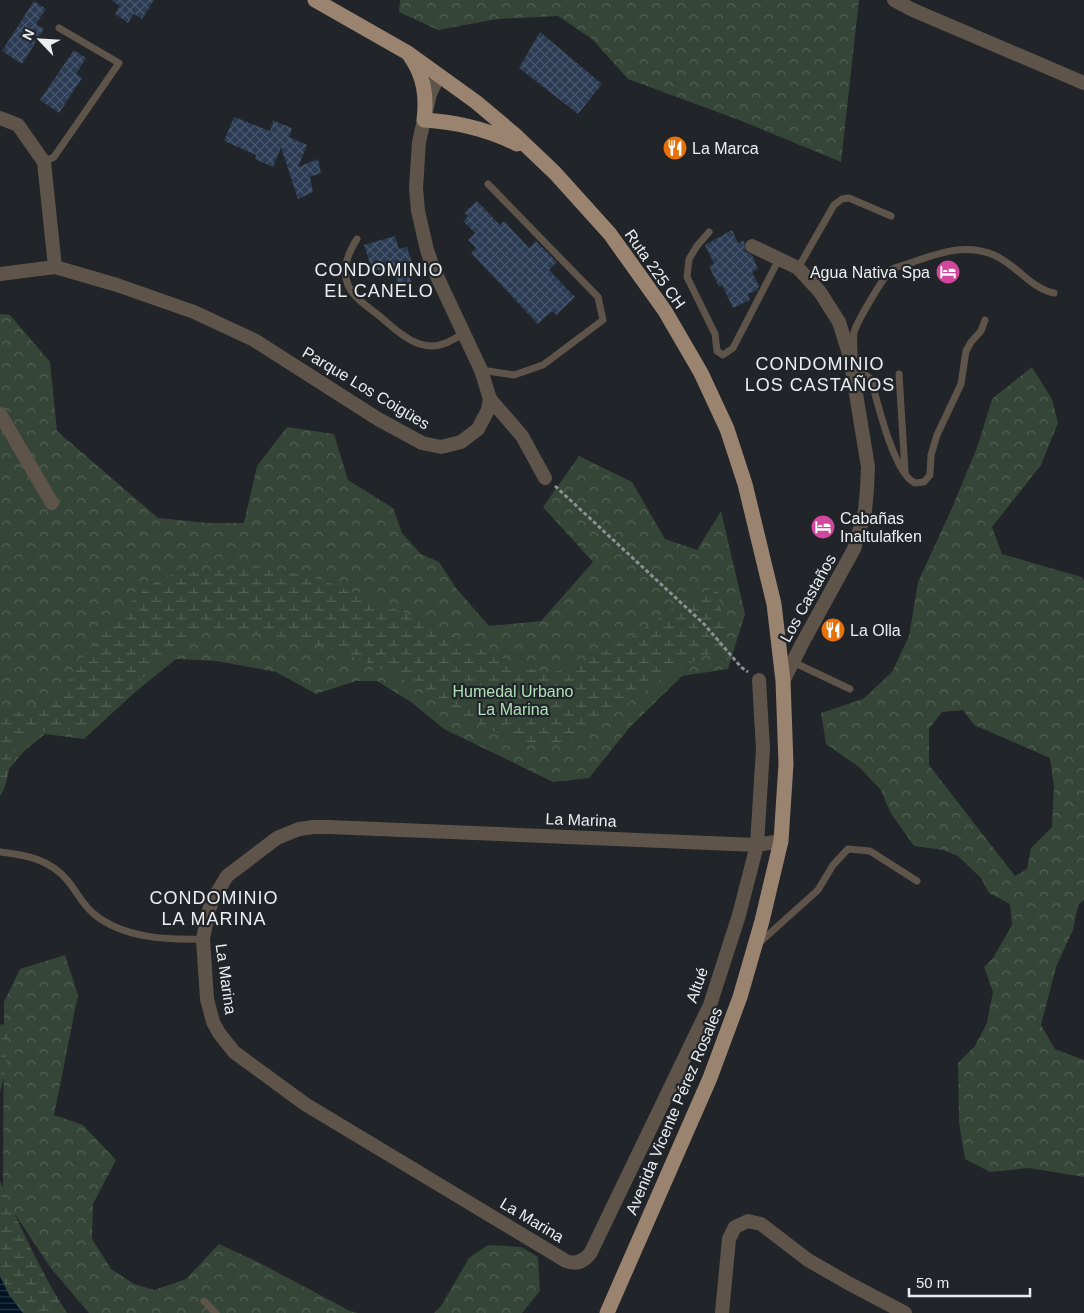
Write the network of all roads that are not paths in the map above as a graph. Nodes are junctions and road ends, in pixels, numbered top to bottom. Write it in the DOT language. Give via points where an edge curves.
graph roads {
  1 [pos="315,0"];
  2 [pos="894,0"];
  3 [pos="59,28"];
  4 [pos="408,53"];
  5 [pos="439,74"];
  6 [pos="1084,83"];
  7 [pos="0,118"];
  8 [pos="424,120"];
  9 [pos="536,156"];
  10 [pos="44,162"];
  11 [pos="488,184"];
  12 [pos="891,216"];
  13 [pos="709,232"];
  14 [pos="356,239"];
  15 [pos="752,246"];
  16 [pos="779,259"];
  17 [pos="55,266"];
  18 [pos="798,268"];
  19 [pos="0,274"];
  20 [pos="1054,293"];
  21 [pos="985,320"];
  22 [pos="464,332"];
  23 [pos="481,370"];
  24 [pos="899,374"];
  25 [pos="853,376"];
  26 [pos="490,399"];
  27 [pos="0,414"];
  28 [pos="905,474"];
  29 [pos="545,478"];
  30 [pos="52,503"];
  31 [pos="793,662"];
  32 [pos="759,680"];
  33 [pos="783,681"];
  34 [pos="850,689"];
  35 [pos="781,841"];
  36 [pos="757,845"];
  37 [pos="0,852"];
  38 [pos="917,881"];
  39 [pos="203,939"];
  40 [pos="754,947"];
  41 [pos="566,1261"];
  42 [pos="204,1301"];
  43 [pos="216,1313"];
  44 [pos="607,1313"];
  45 [pos="722,1313"];
  46 [pos="905,1313"];
  1 -- 4 [label="main road, Ruta 225 CH"];
  2 -- 6 [label="street"];
  3 -- 10 [label="lane" via="119,63 54,157"];
  4 -- 5 [label="main road, Ruta 225 CH"];
  4 -- 8 [label="main road" via="426,96"];
  5 -- 8 [label="street"];
  5 -- 9 [label="main road, Ruta 225 CH" via="476,102"];
  7 -- 10 [label="street" via="18,125"];
  8 -- 9 [label="main road" via="466,124 487,130"];
  8 -- 22 [label="street" via="416,165 422,231 434,270"];
  9 -- 33 [label="main road, Ruta 225 CH" via="610,234 665,311 701,373 727,429 745,484 774,604"];
  10 -- 17 [label="street"];
  11 -- 23 [label="lane" via="598,297 603,320 542,365 514,375"];
  12 -- 18 [label="lane" via="849,198 842,199 834,205"];
  13 -- 16 [label="lane" via="689,259 687,277 715,334 717,350 723,355 733,348"];
  14 -- 22 [label="lane" via="347,258 346,278 349,288 364,303 406,339 425,346 450,342"];
  15 -- 16 [label="street, Los Castaños"];
  16 -- 18 [label="street, Los Castaños"];
  17 -- 19 [label="street, Parque Los Coigües"];
  17 -- 26 [label="street, Parque Los Coigües" via="194,312 254,340 378,419 422,443 441,447 461,442 484,420"];
  18 -- 25 [label="street, Los Castaños" via="820,292 838,322"];
  20 -- 25 [label="lane" via="1032,283 1006,261 978,250 940,253 892,270 868,304 854,333"];
  21 -- 28 [label="lane" via="966,351 961,384 931,455 930,475 919,483 910,481"];
  22 -- 23 [label="street"];
  23 -- 26 [label="street"];
  24 -- 28 [label="lane"];
  25 -- 28 [label="lane" via="863,373 871,379 891,447"];
  25 -- 31 [label="street, Los Castaños" via="868,467 865,511 850,556"];
  26 -- 29 [label="street" via="522,436"];
  27 -- 30 [label="street"];
  31 -- 33 [label="street, Los Castaños"];
  31 -- 34 [label="lane"];
  32 -- 36 [label="street, Altué" via="764,749"];
  33 -- 35 [label="main road, Avenida Vicente Pérez Rosales" via="786,764"];
  35 -- 36 [label="street, La Marina"];
  35 -- 40 [label="main road, Avenida Vicente Pérez Rosales"];
  36 -- 39 [label="street, La Marina" via="314,827 277,838 227,876 210,907"];
  36 -- 41 [label="street, Altué" via="710,1006 591,1252 584,1261"];
  37 -- 39 [label="lane" via="28,856 53,866 93,913 119,928 146,936"];
  38 -- 40 [label="lane" via="870,852 848,849 833,865 818,890"];
  39 -- 41 [label="street, La Marina" via="209,1011 218,1033 234,1052 305,1104"];
  40 -- 44 [label="main road, Avenida Vicente Pérez Rosales" via="740,997 710,1078"];
  42 -- 43 [label="lane"];
  45 -- 46 [label="street" via="729,1239 735,1227 748,1221 761,1224 808,1260"];
}
